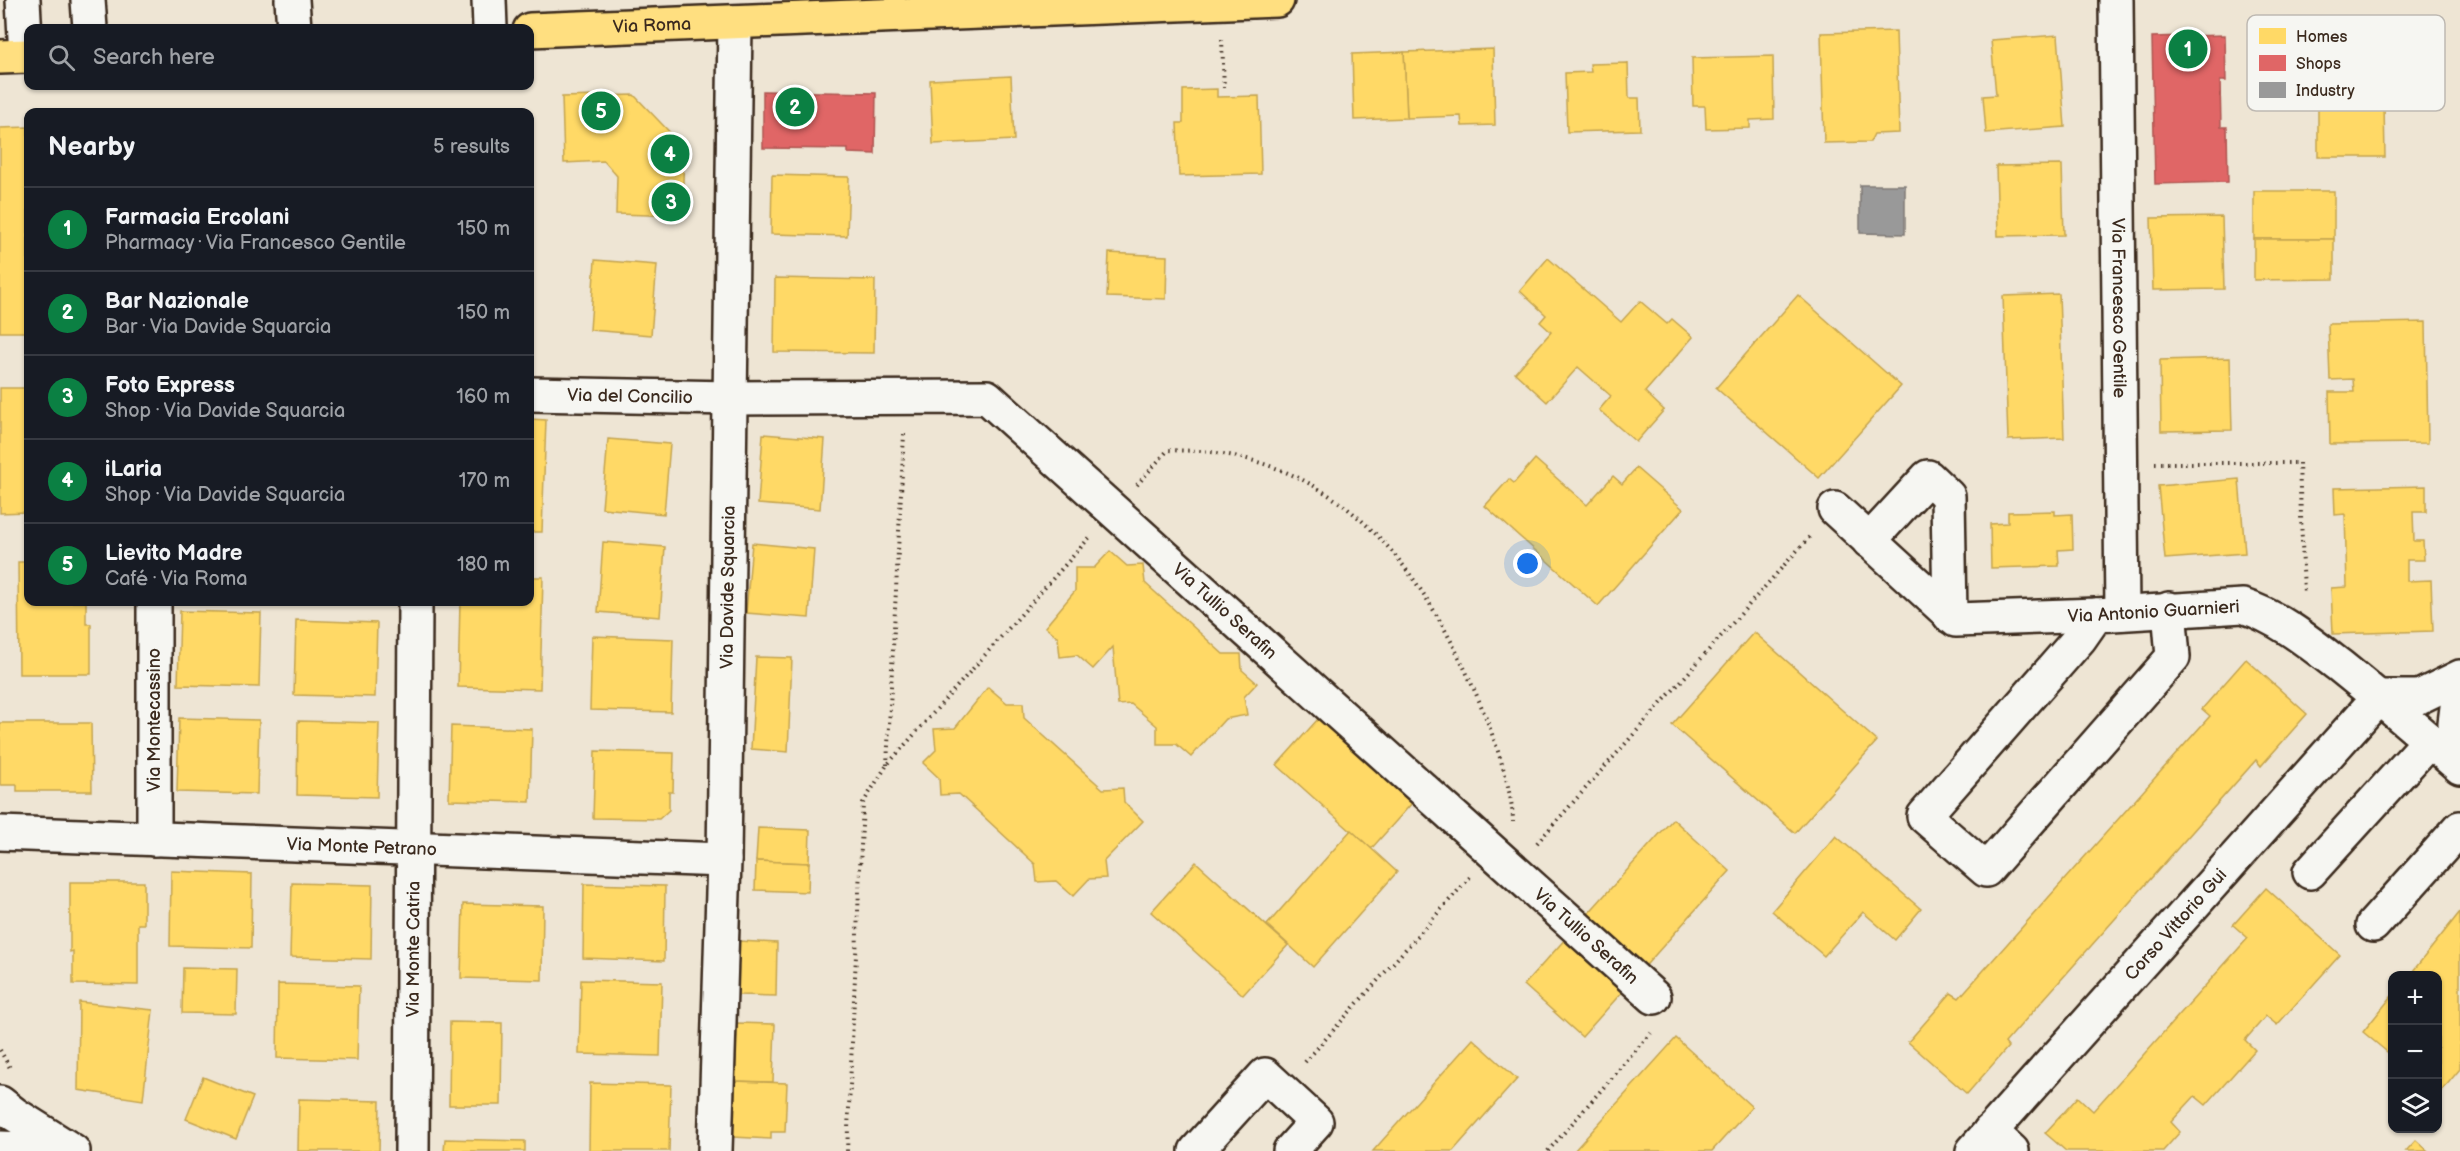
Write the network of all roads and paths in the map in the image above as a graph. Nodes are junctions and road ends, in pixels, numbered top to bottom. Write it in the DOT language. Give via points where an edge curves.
graph roads {
  1 [pos="23,0"];
  2 [pos="88,0"];
  3 [pos="292,0"];
  4 [pos="489,0"];
  5 [pos="1276,0"];
  6 [pos="2116,0"];
  7 [pos="1220,2"];
  8 [pos="903,8"];
  9 [pos="735,22"];
  10 [pos="90,24"];
  11 [pos="294,24"];
  12 [pos="490,24"];
  13 [pos="534,30"];
  14 [pos="18,56"];
  15 [pos="1224,88"];
  16 [pos="534,394"];
  17 [pos="730,398"];
  18 [pos="906,398"];
  19 [pos="2121,463"];
  20 [pos="1834,508"];
  21 [pos="1113,511"];
  22 [pos="1869,541"];
  23 [pos="154,606"];
  24 [pos="415,606"];
  25 [pos="2169,609"];
  26 [pos="2109,614"];
  27 [pos="1950,616"];
  28 [pos="2307,640"];
  29 [pos="2460,676"];
  30 [pos="2460,683"];
  31 [pos="2379,697"];
  32 [pos="2430,740"];
  33 [pos="2460,757"];
  34 [pos="887,765"];
  35 [pos="2460,767"];
  36 [pos="2460,828"];
  37 [pos="0,833"];
  38 [pos="154,839"];
  39 [pos="413,849"];
  40 [pos="724,860"];
  41 [pos="1502,861"];
  42 [pos="2310,872"];
  43 [pos="2373,925"];
  44 [pos="1654,1013"];
  45 [pos="1281,1090"];
  46 [pos="0,1103"];
  47 [pos="1992,1144"];
  48 [pos="0,1148"];
  49 [pos="412,1151"];
  50 [pos="715,1151"];
  51 [pos="847,1151"];
  52 [pos="1196,1151"];
  53 [pos="1290,1151"];
  54 [pos="1548,1151"];
  1 -- 14 [label="street"];
  2 -- 10 [label="street"];
  3 -- 11 [label="street"];
  4 -- 12 [label="street"];
  5 -- 7 [label="main road, Via Roma"];
  6 -- 19 [label="street, Via Francesco Gentile"];
  7 -- 8 [label="main road, Via Roma"];
  7 -- 15 [label="path"];
  8 -- 9 [label="main road, Via Roma"];
  9 -- 13 [label="main road, Via Roma"];
  9 -- 17 [label="street, Via Davide Squarcia"];
  16 -- 17 [label="street, Via del Concilio"];
  17 -- 18 [label="street, Via Tullio Serafin"];
  17 -- 40 [label="street, Via Davide Squarcia"];
  18 -- 21 [label="street, Via Tullio Serafin" via="987,398"];
  18 -- 34 [label="path"];
  19 -- 26 [label="street, Via Francesco Gentile"];
  19 -- 28 [label="path" via="2299,463"];
  20 -- 22 [label="street"];
  20 -- 41 [label="path"];
  21 -- 34 [label="path"];
  21 -- 41 [label="street, Via Tullio Serafin"];
  21 -- 41 [label="path" via="1167,450 1218,453 1269,466 1318,488 1353,511 1383,540 1418,584 1453,642 1479,701 1499,757 1513,814"];
  22 -- 27 [label="street"];
  22 -- 27 [label="street" via="1928,477 1948,496"];
  23 -- 38 [label="street, Via Montecassino"];
  24 -- 39 [label="street, Via Monte Catria"];
  25 -- 26 [label="street, Via Antonio Guarnieri"];
  25 -- 26 [label="street" via="2173,657 1986,870 1924,816 2080,638"];
  25 -- 28 [label="street, Via Antonio Guarnieri" via="2243,606 2266,613"];
  26 -- 27 [label="street, Via Antonio Guarnieri" via="1956,620"];
  28 -- 31 [label="street, Via Antonio Guarnieri"];
  29 -- 31 [label="street" via="2419,697"];
  30 -- 33 [label="street" via="2455,723"];
  31 -- 32 [label="street, Via Antonio Guarnieri"];
  31 -- 47 [label="street, Corso Vittorio Gui"];
  32 -- 35 [label="street, Via Antonio Guarnieri"];
  32 -- 42 [label="street"];
  34 -- 51 [label="path" via="863,803"];
  36 -- 43 [label="street"];
  37 -- 38 [label="street, Via Monte Petrano"];
  38 -- 39 [label="street, Via Monte Petrano"];
  39 -- 40 [label="street, Via Monte Petrano"];
  39 -- 49 [label="street, Via Monte Catria"];
  40 -- 50 [label="street, Via Davide Squarcia"];
  41 -- 44 [label="street, Via Tullio Serafin"];
  41 -- 45 [label="path"];
  44 -- 54 [label="path"];
  45 -- 52 [label="street" via="1264,1075"];
  45 -- 53 [label="street" via="1316,1122"];
  46 -- 48 [label="street" via="73,1151"];
}
